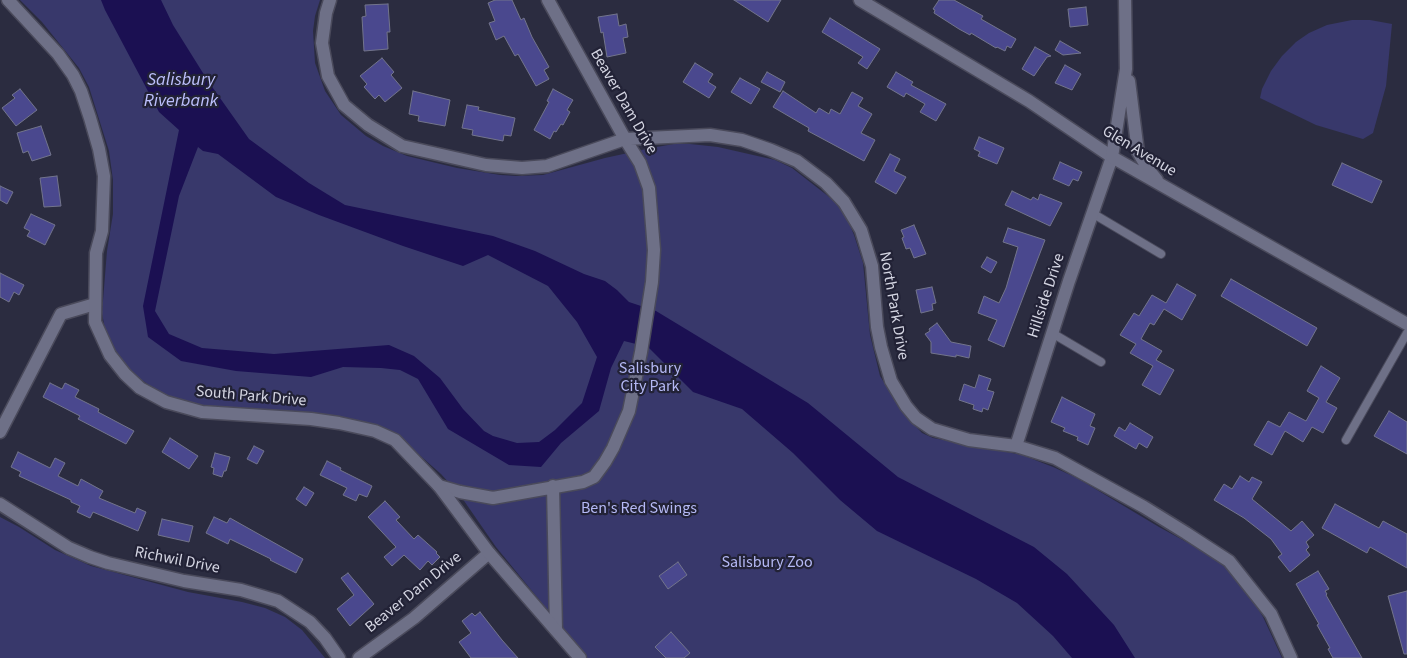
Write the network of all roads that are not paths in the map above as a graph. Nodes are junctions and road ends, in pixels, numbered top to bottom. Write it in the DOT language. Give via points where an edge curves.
graph roads {
  1 [pos="2,0"];
  2 [pos="8,0"];
  3 [pos="330,0"];
  4 [pos="548,0"];
  5 [pos="860,0"];
  6 [pos="1125,0"];
  7 [pos="0,4"];
  8 [pos="1126,69"];
  9 [pos="625,140"];
  10 [pos="1112,157"];
  11 [pos="1161,185"];
  12 [pos="1092,214"];
  13 [pos="1161,254"];
  14 [pos="94,304"];
  15 [pos="1407,324"];
  16 [pos="1052,333"];
  17 [pos="1407,333"];
  18 [pos="1101,362"];
  19 [pos="0,432"];
  20 [pos="1346,440"];
  21 [pos="1016,446"];
  22 [pos="439,486"];
  23 [pos="553,486"];
  24 [pos="0,504"];
  25 [pos="489,553"];
  26 [pos="556,630"];
  27 [pos="339,658"];
  28 [pos="359,658"];
  29 [pos="580,658"];
  30 [pos="1291,658"];
  1 -- 7 [label="street"];
  2 -- 14 [label="street, South Park Drive" via="73,75 99,149 104,176"];
  3 -- 9 [label="street, North Park Drive" via="322,43 328,76 344,104 368,125 402,146 486,165 522,168 547,166"];
  4 -- 9 [label="street, Beaver Dam Drive"];
  5 -- 10 [label="street, Glen Avenue" via="1029,101"];
  6 -- 8 [label="street"];
  8 -- 10 [label="street, Hillside Drive"];
  8 -- 11 [label="street" via="1138,152"];
  9 -- 21 [label="street, North Park Drive" via="710,135 742,140 797,161 826,183 844,202 861,230 872,266 881,347 891,381 906,406 932,429 969,440"];
  9 -- 23 [label="street, Beaver Dam Drive" via="640,162 649,188 654,250 652,282 629,411 614,448 594,476 583,482"];
  10 -- 11 [label="street, Glen Avenue"];
  10 -- 12 [label="street, Hillside Drive"];
  11 -- 15 [label="street, Glen Avenue"];
  12 -- 13 [label="lane"];
  12 -- 16 [label="street, Hillside Drive"];
  14 -- 19 [label="street" via="61,314"];
  14 -- 22 [label="street, South Park Drive" via="95,322 110,355 140,388 166,402 202,412 311,419 375,432 395,440"];
  16 -- 18 [label="lane"];
  16 -- 21 [label="street, Hillside Drive"];
  17 -- 20 [label="lane"];
  21 -- 30 [label="street, North Park Drive" via="1056,458 1144,507 1229,561 1271,614"];
  22 -- 23 [label="street, Beaver Dam Drive" via="493,498"];
  22 -- 25 [label="street, South Park Drive"];
  23 -- 26 [label="street"];
  24 -- 27 [label="street, Richwil Drive" via="68,548 90,557 278,601 310,622"];
  25 -- 26 [label="street, South Park Drive"];
  25 -- 28 [label="street, Beaver Dam Drive" via="414,618"];
  26 -- 29 [label="street, South Park Drive"];
}
